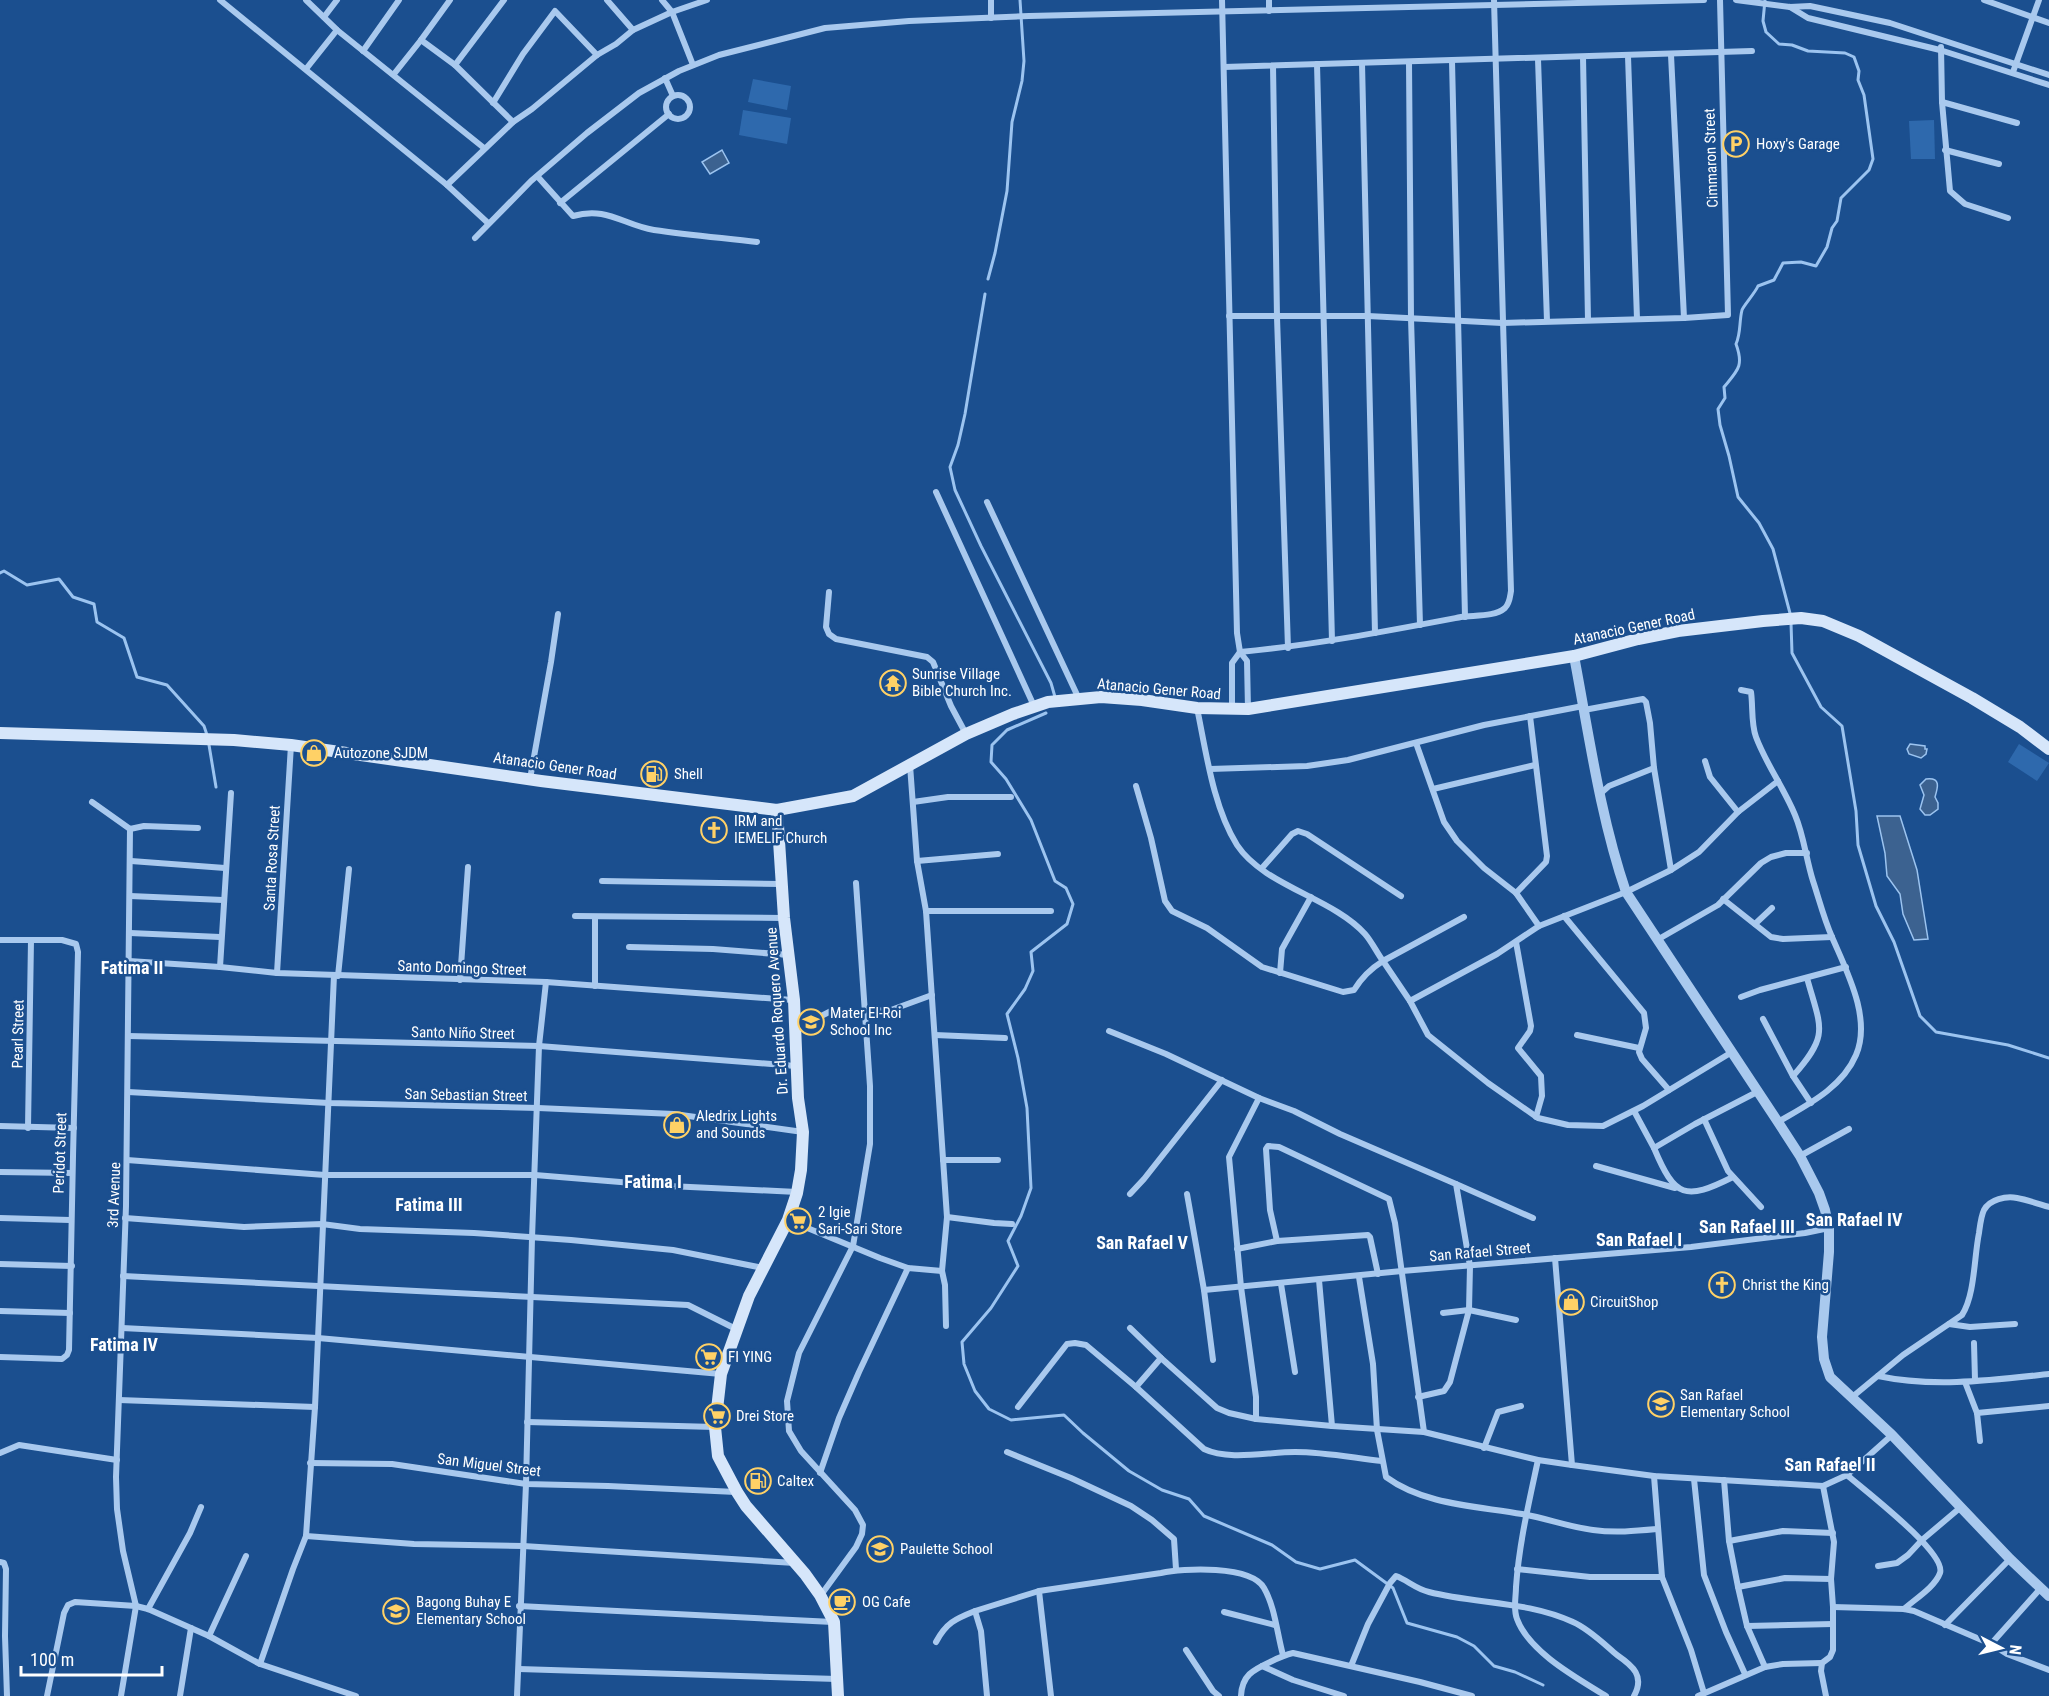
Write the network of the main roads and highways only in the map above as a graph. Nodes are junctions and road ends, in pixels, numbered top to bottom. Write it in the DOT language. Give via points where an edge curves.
graph roads {
  1 [pos="0,733"];
  2 [pos="2049,748"];
  3 [pos="777,810"];
  4 [pos="838,1696"];
  1 -- 3 [label="main road, Atanacio Gener Road" via="291,745"];
  2 -- 3 [label="main road, Atanacio Gener Road" via="1972,698 1859,636 1823,621 1801,618 1678,631 1574,656 1232,710 1101,698 1048,702 966,734 853,795"];
  3 -- 4 [label="main road, Dr. Eduardo Roquero Avenue" via="803,1132 801,1170 788,1220 736,1329 721,1374 715,1427 718,1456 737,1492 820,1596 834,1622"];
}
